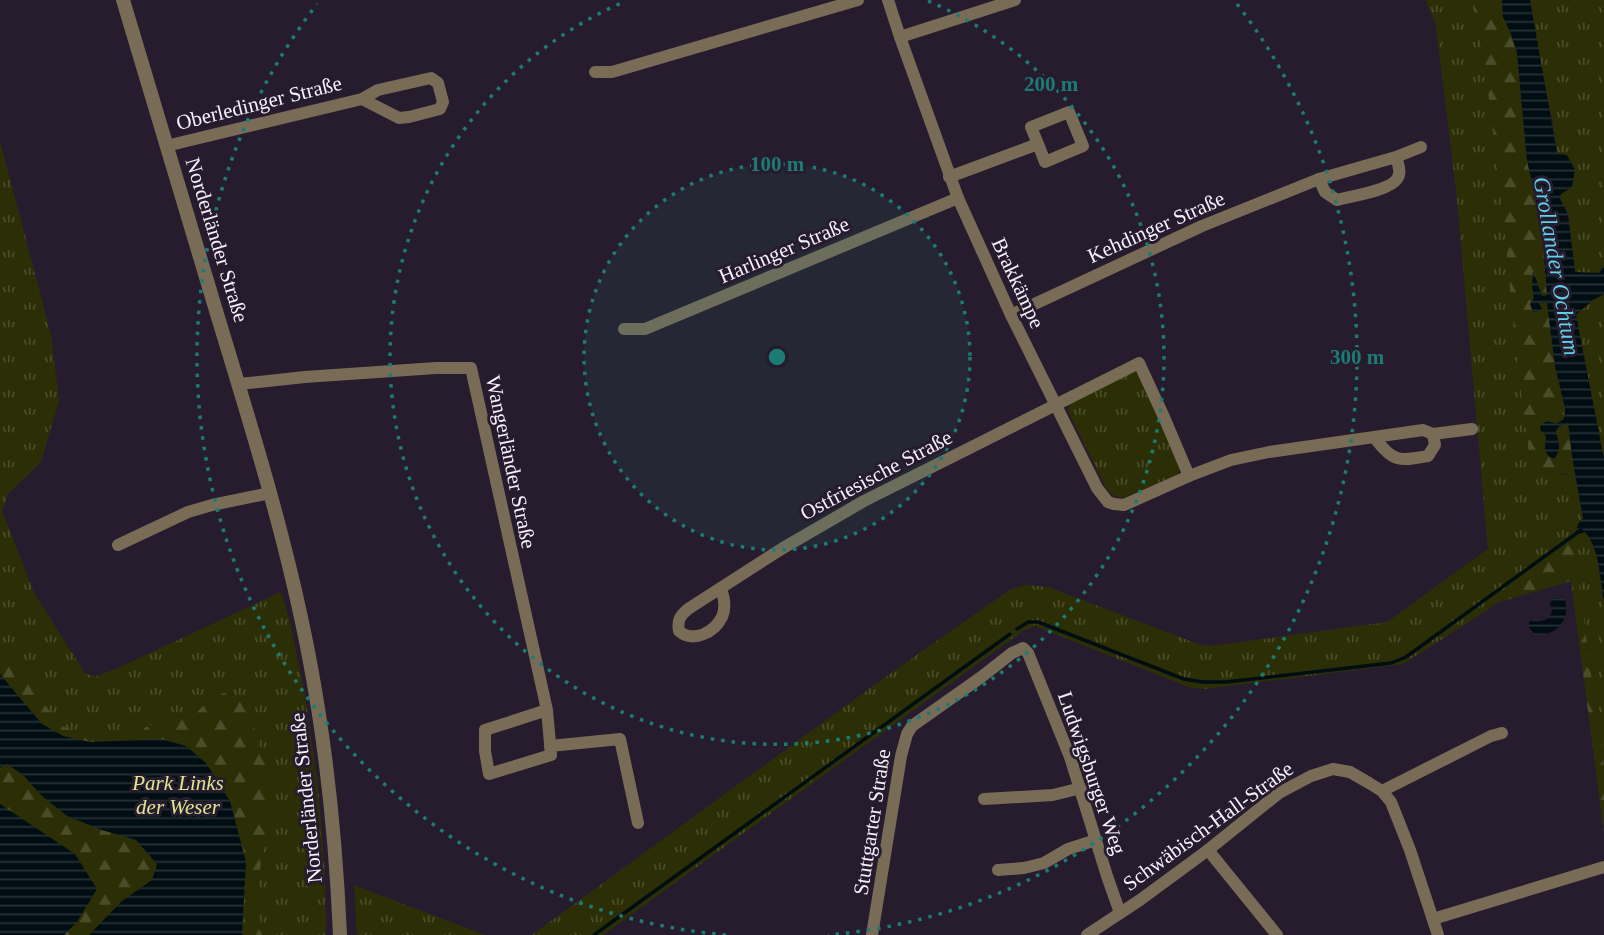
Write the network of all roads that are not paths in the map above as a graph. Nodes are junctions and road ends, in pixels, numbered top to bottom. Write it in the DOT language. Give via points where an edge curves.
graph roads {
  1 [pos="123,0"];
  2 [pos="858,0"];
  3 [pos="888,0"];
  4 [pos="1014,0"];
  5 [pos="900,37"];
  6 [pos="595,72"];
  7 [pos="362,99"];
  8 [pos="1038,144"];
  9 [pos="166,146"];
  10 [pos="1420,147"];
  11 [pos="1395,157"];
  12 [pos="950,177"];
  13 [pos="1319,179"];
  14 [pos="958,198"];
  15 [pos="1011,315"];
  16 [pos="624,328"];
  17 [pos="239,384"];
  18 [pos="1054,405"];
  19 [pos="1472,429"];
  20 [pos="1433,434"];
  21 [pos="1375,438"];
  22 [pos="1189,475"];
  23 [pos="270,493"];
  24 [pos="118,545"];
  25 [pos="721,589"];
  26 [pos="1023,648"];
  27 [pos="547,710"];
  28 [pos="1502,733"];
  29 [pos="550,746"];
  30 [pos="1081,788"];
  31 [pos="1382,791"];
  32 [pos="985,799"];
  33 [pos="638,823"];
  34 [pos="1096,840"];
  35 [pos="1208,849"];
  36 [pos="1604,866"];
  37 [pos="998,870"];
  38 [pos="1120,914"];
  39 [pos="1433,919"];
  40 [pos="1093,934"];
  41 [pos="340,935"];
  42 [pos="872,935"];
  43 [pos="1277,935"];
  44 [pos="1438,935"];
  1 -- 9 [label="street, Norderländer Straße"];
  2 -- 6 [label="street" via="612,72"];
  3 -- 5 [label="street, Brakkämpe"];
  4 -- 5 [label="street"];
  5 -- 12 [label="street, Brakkämpe"];
  7 -- 7 [label="street, Oberledinger Straße" via="399,118 440,109 443,102 438,83 431,78 378,90"];
  7 -- 9 [label="street, Oberledinger Straße"];
  8 -- 8 [label="street" via="1045,162 1083,146 1069,112 1031,127"];
  8 -- 12 [label="street"];
  9 -- 17 [label="street, Norderländer Straße"];
  10 -- 11 [label="street, Kehdinger Straße"];
  11 -- 13 [label="street, Kehdinger Straße"];
  11 -- 13 [label="street" via="1400,172 1397,180 1368,192 1337,200 1325,192"];
  12 -- 14 [label="street, Brakkämpe"];
  13 -- 15 [label="street, Kehdinger Straße" via="1202,226"];
  14 -- 15 [label="street, Brakkämpe"];
  14 -- 16 [label="street, Harlinger Straße" via="645,329"];
  15 -- 18 [label="street, Brakkämpe"];
  17 -- 23 [label="street, Norderländer Straße"];
  17 -- 27 [label="street, Wangerländer Straße" via="471,368"];
  18 -- 22 [label="street, Brakkämpe" via="1108,502 1131,503"];
  18 -- 22 [label="street" via="1139,363"];
  18 -- 25 [label="street, Ostfriesische Straße" via="864,501"];
  19 -- 20 [label="street"];
  20 -- 21 [label="street" via="1423,430"];
  20 -- 21 [label="street" via="1435,445 1428,456 1406,460 1392,457"];
  21 -- 22 [label="street" via="1269,452"];
  23 -- 24 [label="street" via="188,512"];
  23 -- 41 [label="street, Norderländer Straße" via="296,595 326,762"];
  26 -- 30 [label="street, Ludwigsburger Weg"];
  26 -- 42 [label="street, Stuttgarter Straße" via="906,734"];
  27 -- 29 [label="street"];
  27 -- 29 [label="street" via="485,730 489,774 551,755"];
  28 -- 31 [label="street"];
  29 -- 33 [label="street" via="620,739"];
  30 -- 32 [label="street" via="1053,795"];
  30 -- 34 [label="street, Ludwigsburger Weg"];
  31 -- 35 [label="street, Schwäbisch-Hall-Straße" via="1350,772 1322,772 1279,793"];
  31 -- 39 [label="street" via="1393,806"];
  34 -- 37 [label="street" via="1044,863"];
  34 -- 38 [label="street, Ludwigsburger Weg"];
  35 -- 38 [label="street, Schwäbisch-Hall-Straße"];
  35 -- 43 [label="street"];
  36 -- 39 [label="street"];
  38 -- 40 [label="street, Schwäbisch-Hall-Straße"];
  39 -- 44 [label="street"];
}
